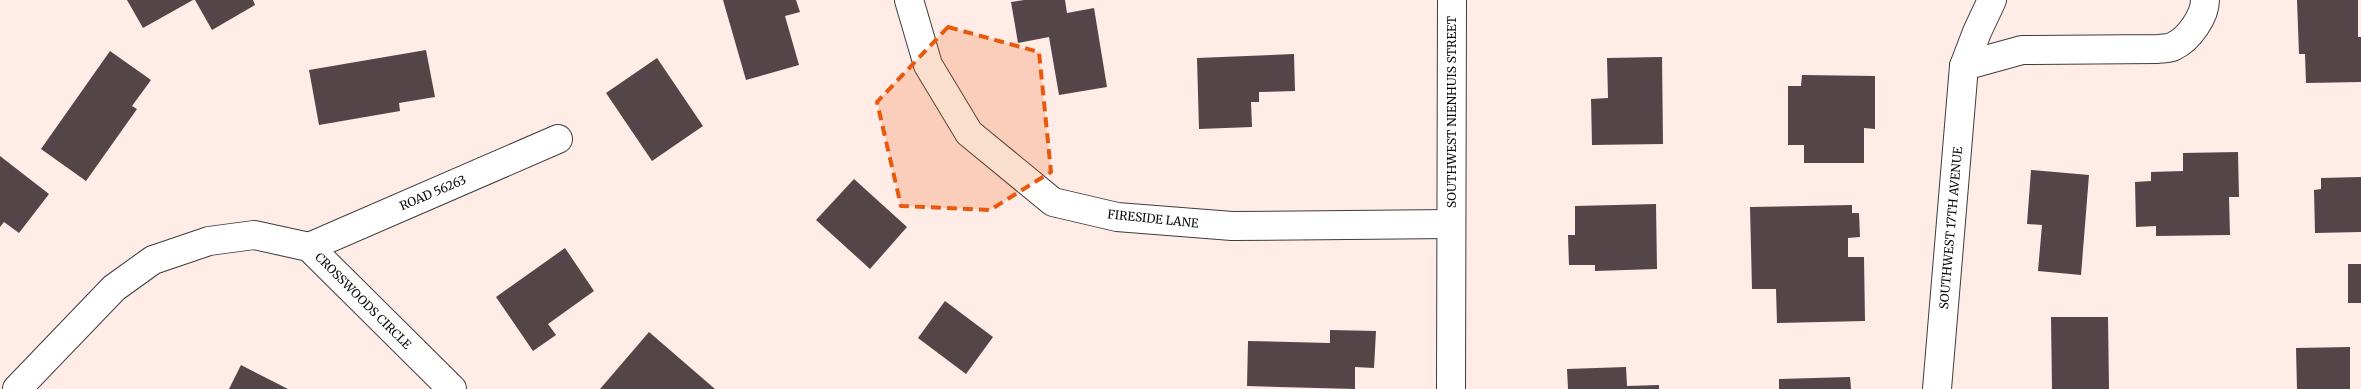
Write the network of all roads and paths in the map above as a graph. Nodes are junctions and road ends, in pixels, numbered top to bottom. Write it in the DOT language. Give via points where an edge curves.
graph roads {
  1 [pos="909,0"];
  2 [pos="1452,0"];
  3 [pos="1992,0"];
  4 [pos="2204,0"];
  5 [pos="1964,66"];
  6 [pos="558,139"];
  7 [pos="1451,224"];
  8 [pos="308,247"];
  9 [pos="17,389"];
  10 [pos="452,389"];
  11 [pos="1451,389"];
  12 [pos="1938,389"];
  1 -- 7 [label="street, FIRESIDE LANE" via="928,64 968,133 1053,202 1117,217 1232,226"];
  2 -- 7 [label="street, SOUTHWEST NIENHUIS STREET"];
  3 -- 5 [label="street, SOUTHWEST 17TH AVENUE"];
  4 -- 5 [label="street" via="2205,10 2190,32 2174,46 2158,49 2022,50"];
  5 -- 12 [label="street, SOUTHWEST 17TH AVENUE"];
  6 -- 8 [label="street, ROAD 56263"];
  7 -- 11 [label="street, SOUTHWEST NIENHUIS STREET"];
  8 -- 9 [label="street, CROSSWOODS CIRCLE" via="254,235 209,241 153,260 114,288"];
  8 -- 10 [label="street, CROSSWOODS CIRCLE"];
}
